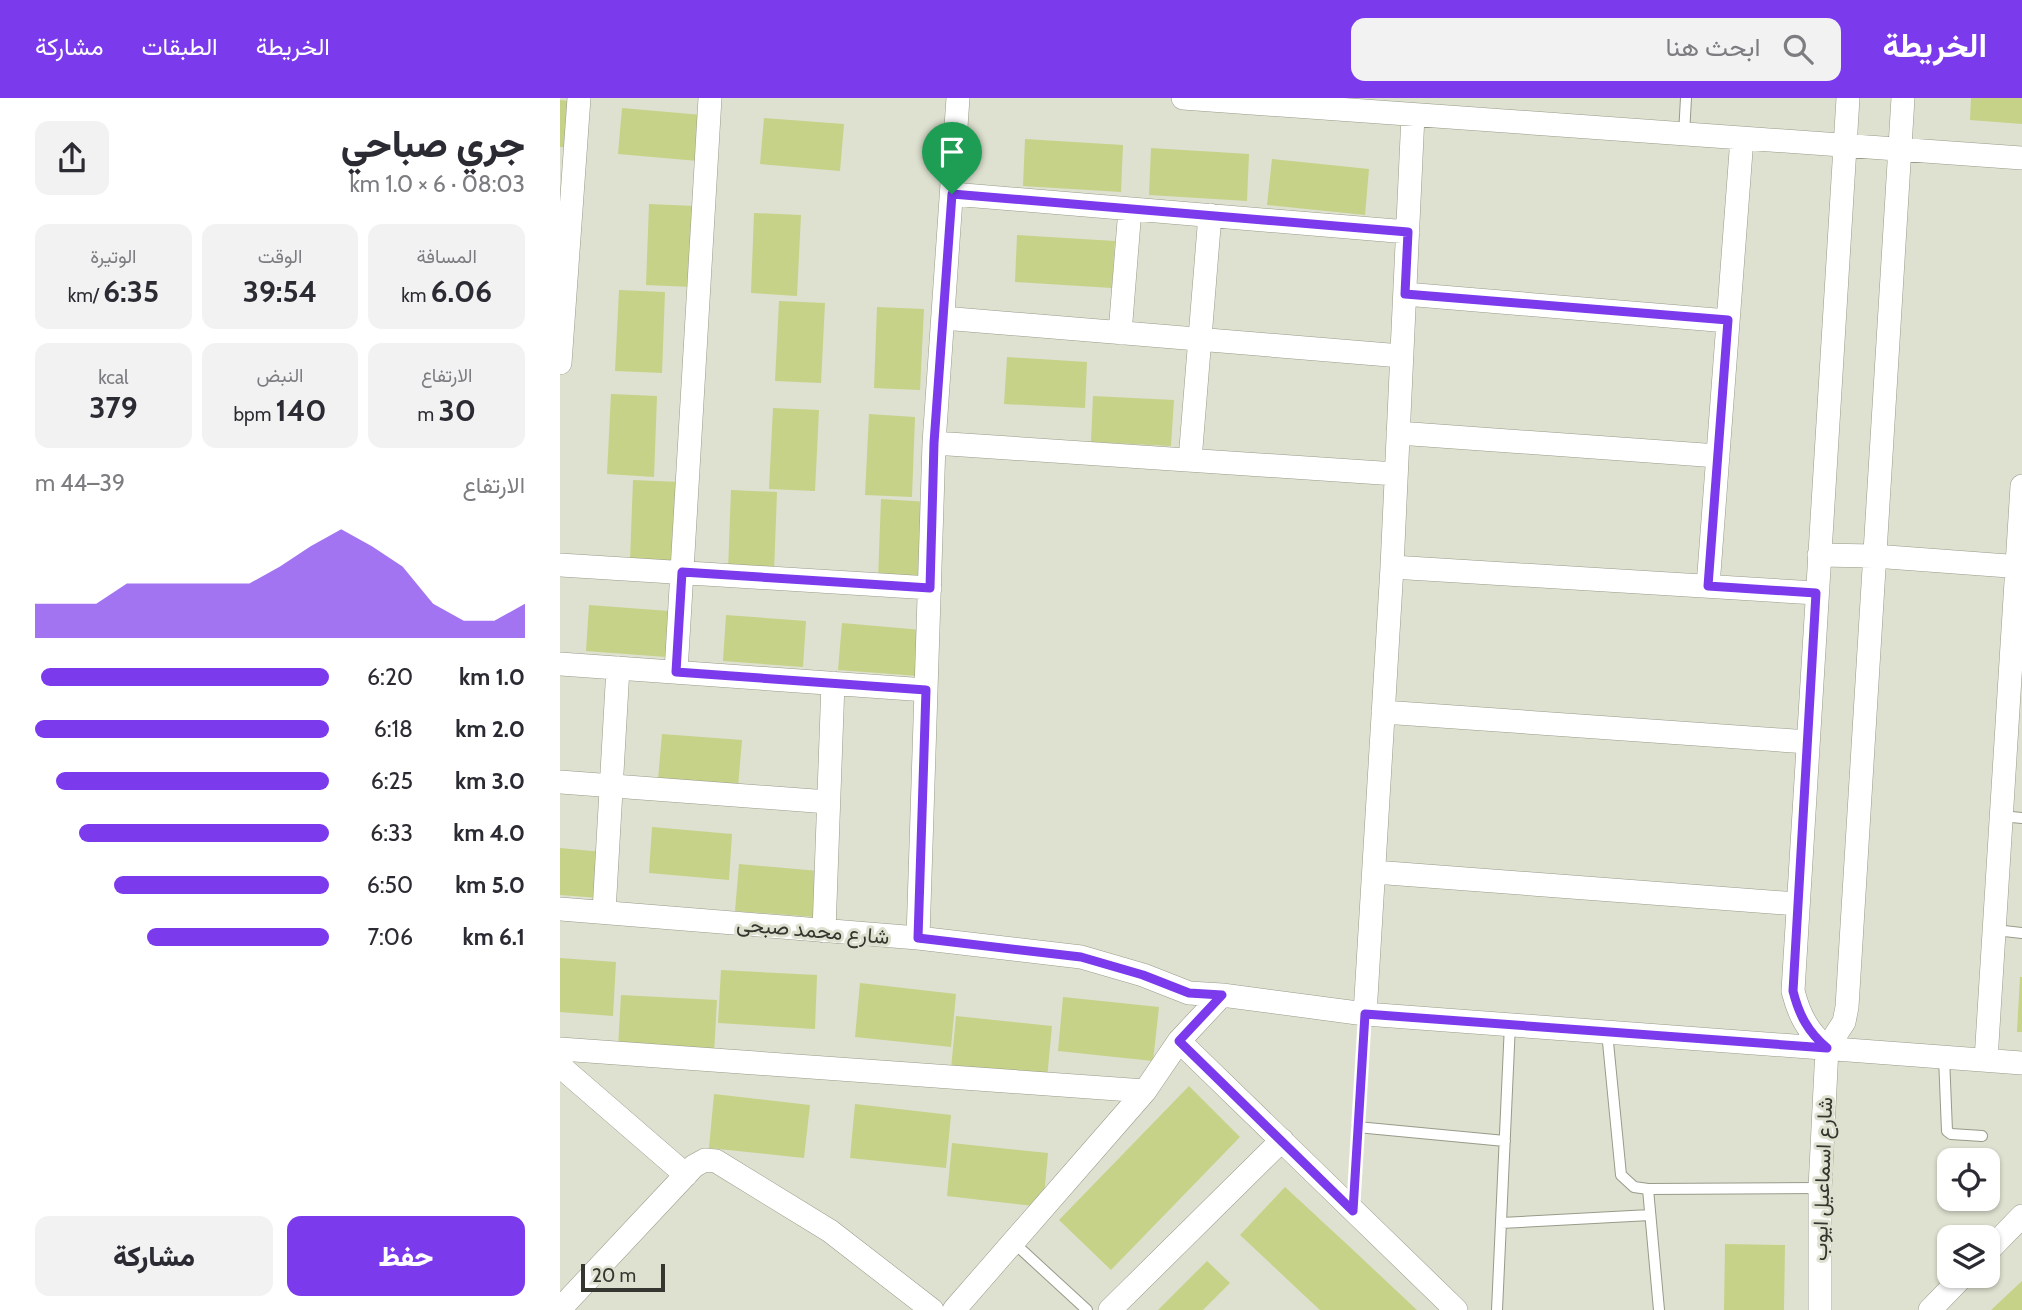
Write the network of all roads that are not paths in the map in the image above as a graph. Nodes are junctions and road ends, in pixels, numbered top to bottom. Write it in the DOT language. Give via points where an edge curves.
graph roads {
  1 [pos="579,98"];
  2 [pos="710,98"];
  3 [pos="958,98"];
  4 [pos="1183,98"];
  5 [pos="1686,98"];
  6 [pos="1848,98"];
  7 [pos="1903,98"];
  8 [pos="1413,115"];
  9 [pos="1684,134"];
  10 [pos="1742,138"];
  11 [pos="1845,146"];
  12 [pos="1900,150"];
  13 [pos="2022,158"];
  14 [pos="952,194"];
  15 [pos="1130,209"];
  16 [pos="1210,215"];
  17 [pos="1408,232"];
  18 [pos="1405,294"];
  19 [pos="943,318"];
  20 [pos="1728,320"];
  21 [pos="1120,333"];
  22 [pos="1200,339"];
  23 [pos="1401,356"];
  24 [pos="560,363"];
  25 [pos="1398,433"];
  26 [pos="934,443"];
  27 [pos="1718,456"];
  28 [pos="1190,460"];
  29 [pos="1396,474"];
  30 [pos="2022,486"];
  31 [pos="1819,555"];
  32 [pos="1874,556"];
  33 [pos="560,565"];
  34 [pos="1392,567"];
  35 [pos="2020,567"];
  36 [pos="682,572"];
  37 [pos="1708,586"];
  38 [pos="930,588"];
  39 [pos="1816,593"];
  40 [pos="560,664"];
  41 [pos="618,668"];
  42 [pos="676,672"];
  43 [pos="833,683"];
  44 [pos="926,690"];
  45 [pos="2015,704"];
  46 [pos="1382,712"];
  47 [pos="1808,742"];
  48 [pos="560,782"];
  49 [pos="611,786"];
  50 [pos="828,803"];
  51 [pos="2012,817"];
  52 [pos="1374,872"];
  53 [pos="1797,904"];
  54 [pos="560,909"];
  55 [pos="604,912"];
  56 [pos="1994,930"];
  57 [pos="824,931"];
  58 [pos="2022,933"];
  59 [pos="918,938"];
  60 [pos="1222,995"];
  61 [pos="1365,1014"];
  62 [pos="1510,1024"];
  63 [pos="1607,1032"];
  64 [pos="1179,1041"];
  65 [pos="1827,1048"];
  66 [pos="560,1049"];
  67 [pos="1944,1057"];
  68 [pos="1986,1060"];
  69 [pos="2022,1063"];
  70 [pos="560,1066"];
  71 [pos="1144,1090"];
  72 [pos="1357,1127"];
  73 [pos="1982,1136"];
  74 [pos="1282,1140"];
  75 [pos="1505,1142"];
  76 [pos="686,1175"];
  77 [pos="1820,1188"];
  78 [pos="1648,1189"];
  79 [pos="1353,1211"];
  80 [pos="1650,1215"];
  81 [pos="2022,1216"];
  82 [pos="1501,1223"];
  83 [pos="2000,1239"];
  84 [pos="1013,1242"];
  85 [pos="1951,1288"];
  86 [pos="560,1309"];
  87 [pos="932,1310"];
  88 [pos="954,1310"];
  89 [pos="1087,1310"];
  90 [pos="1110,1310"];
  91 [pos="1457,1310"];
  92 [pos="1497,1310"];
  93 [pos="1659,1310"];
  94 [pos="1820,1310"];
  95 [pos="1930,1310"];
  1 -- 24 [label="street"];
  2 -- 36 [label="street"];
  3 -- 14 [label="street"];
  4 -- 8 [label="street"];
  5 -- 9 [label="lane"];
  6 -- 11 [label="street"];
  7 -- 12 [label="street"];
  8 -- 9 [label="street"];
  8 -- 17 [label="street"];
  9 -- 10 [label="street"];
  10 -- 11 [label="street"];
  10 -- 20 [label="street"];
  11 -- 12 [label="street"];
  11 -- 31 [label="street"];
  12 -- 13 [label="street"];
  12 -- 32 [label="street"];
  14 -- 15 [label="street"];
  14 -- 19 [label="street"];
  15 -- 16 [label="street"];
  15 -- 21 [label="street"];
  16 -- 17 [label="street"];
  16 -- 22 [label="street"];
  17 -- 18 [label="street"];
  18 -- 20 [label="street"];
  18 -- 23 [label="street"];
  19 -- 21 [label="street"];
  19 -- 26 [label="street"];
  20 -- 27 [label="street"];
  21 -- 22 [label="street"];
  22 -- 23 [label="street"];
  22 -- 28 [label="street"];
  23 -- 25 [label="street"];
  25 -- 27 [label="street"];
  25 -- 29 [label="street"];
  26 -- 28 [label="street"];
  26 -- 38 [label="street"];
  27 -- 37 [label="street"];
  28 -- 29 [label="street"];
  29 -- 34 [label="street"];
  30 -- 35 [label="street"];
  31 -- 32 [label="street"];
  31 -- 39 [label="street"];
  32 -- 35 [label="street"];
  32 -- 65 [label="street" via="1847,1007"];
  33 -- 36 [label="street"];
  34 -- 37 [label="street"];
  34 -- 46 [label="street"];
  35 -- 45 [label="street"];
  36 -- 38 [label="street"];
  36 -- 42 [label="street"];
  37 -- 39 [label="street"];
  38 -- 44 [label="street"];
  39 -- 47 [label="street"];
  40 -- 41 [label="street"];
  41 -- 42 [label="street"];
  41 -- 49 [label="street"];
  42 -- 43 [label="street"];
  43 -- 44 [label="street"];
  43 -- 50 [label="street"];
  44 -- 59 [label="street"];
  45 -- 51 [label="street"];
  46 -- 47 [label="street"];
  46 -- 52 [label="street"];
  47 -- 53 [label="street"];
  48 -- 49 [label="street"];
  49 -- 50 [label="street"];
  49 -- 55 [label="street"];
  50 -- 57 [label="street"];
  51 -- 56 [label="street"];
  52 -- 53 [label="street"];
  52 -- 61 [label="street"];
  53 -- 65 [label="street" via="1793,991 1804,1023"];
  54 -- 55 [label="street, شارع محمد صبحى"];
  55 -- 57 [label="street, شارع محمد صبحى"];
  56 -- 58 [label="lane"];
  56 -- 68 [label="street"];
  57 -- 59 [label="street, شارع محمد صبحى"];
  59 -- 60 [label="street, شارع محمد صبحى" via="1081,957 1189,993"];
  60 -- 61 [label="street, شارع محمد صبحى"];
  60 -- 64 [label="street"];
  61 -- 62 [label="street, شارع محمد صبحى"];
  61 -- 72 [label="lane"];
  62 -- 63 [label="street, شارع محمد صبحى"];
  62 -- 75 [label="lane"];
  63 -- 65 [label="street, شارع محمد صبحى"];
  63 -- 78 [label="lane" via="1621,1175 1634,1187"];
  64 -- 71 [label="street"];
  64 -- 74 [label="street"];
  65 -- 67 [label="street, شارع محمد صبحى"];
  65 -- 77 [label="street, شارع اسماعيل ايوب"];
  66 -- 71 [label="street"];
  67 -- 68 [label="street, شارع محمد صبحى"];
  67 -- 73 [label="lane" via="1947,1131"];
  68 -- 69 [label="street, شارع محمد صبحى"];
  70 -- 76 [label="street"];
  71 -- 84 [label="street"];
  72 -- 75 [label="lane"];
  72 -- 79 [label="lane"];
  74 -- 79 [label="street"];
  74 -- 90 [label="street"];
  75 -- 82 [label="lane"];
  76 -- 86 [label="street"];
  76 -- 87 [label="street" via="705,1160 716,1161 830,1231"];
  77 -- 78 [label="lane"];
  77 -- 94 [label="street, شارع اسماعيل ايوب"];
  78 -- 80 [label="lane"];
  79 -- 91 [label="street"];
  80 -- 82 [label="lane"];
  80 -- 93 [label="lane"];
  81 -- 83 [label="street"];
  82 -- 92 [label="lane"];
  84 -- 88 [label="street"];
  84 -- 89 [label="lane"];
  85 -- 95 [label="street"];
}
